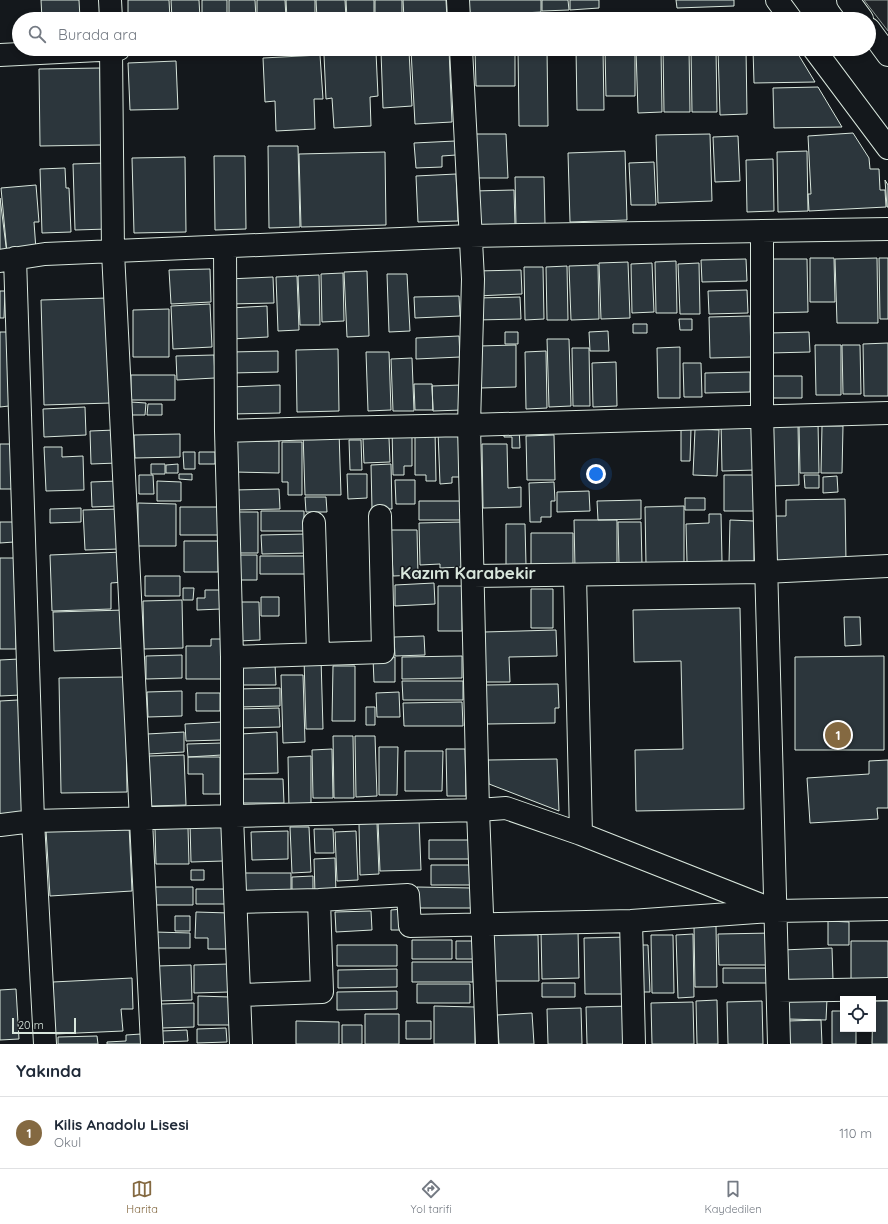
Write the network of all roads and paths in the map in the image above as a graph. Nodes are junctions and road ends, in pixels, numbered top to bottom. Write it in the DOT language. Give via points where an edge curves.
graph roads {
  1 [pos="110,0"];
  2 [pos="458,0"];
  3 [pos="777,0"];
  4 [pos="848,0"];
  5 [pos="110,12"];
  6 [pos="459,12"];
  7 [pos="786,12"];
  8 [pos="857,12"];
  9 [pos="876,39"];
  10 [pos="12,54"];
  11 [pos="0,55"];
  12 [pos="888,55"];
  13 [pos="111,56"];
  14 [pos="461,56"];
  15 [pos="819,56"];
  16 [pos="888,148"];
  17 [pos="888,229"];
  18 [pos="762,231"];
  19 [pos="470,236"];
  20 [pos="225,247"];
  21 [pos="113,252"];
  22 [pos="7,260"];
  23 [pos="888,413"];
  24 [pos="762,415"];
  25 [pos="469,425"];
  26 [pos="226,431"];
  27 [pos="380,516"];
  28 [pos="314,523"];
  29 [pos="888,566"];
  30 [pos="765,572"];
  31 [pos="575,575"];
  32 [pos="473,576"];
  33 [pos="318,654"];
  34 [pos="232,657"];
  35 [pos="478,810"];
  36 [pos="232,816"];
  37 [pos="141,819"];
  38 [pos="33,821"];
  39 [pos="0,825"];
  40 [pos="581,834"];
  41 [pos="319,900"];
  42 [pos="236,902"];
  43 [pos="888,909"];
  44 [pos="776,911"];
  45 [pos="631,920"];
  46 [pos="482,925"];
  47 [pos="888,989"];
  48 [pos="778,991"];
  49 [pos="239,996"];
  50 [pos="45,1044"];
  51 [pos="152,1044"];
  52 [pos="241,1044"];
  53 [pos="487,1044"];
  54 [pos="634,1044"];
  55 [pos="779,1044"];
  1 -- 5 [label="street"];
  2 -- 6 [label="street"];
  3 -- 7 [label="street"];
  4 -- 8 [label="street"];
  9 -- 12 [label="street"];
  10 -- 11 [label="street"];
  13 -- 21 [label="street"];
  14 -- 19 [label="street"];
  15 -- 16 [label="street"];
  17 -- 18 [label="street"];
  18 -- 19 [label="street"];
  18 -- 24 [label="street"];
  19 -- 20 [label="street"];
  19 -- 25 [label="street" via="473,279"];
  20 -- 21 [label="street"];
  20 -- 26 [label="street"];
  21 -- 22 [label="street" via="45,254"];
  21 -- 37 [label="street"];
  22 -- 38 [label="street"];
  23 -- 24 [label="street"];
  24 -- 25 [label="street"];
  24 -- 30 [label="street"];
  25 -- 26 [label="street"];
  25 -- 32 [label="street"];
  26 -- 34 [label="street"];
  27 -- 33 [label="street" via="384,652"];
  28 -- 33 [label="street"];
  29 -- 30 [label="street"];
  30 -- 31 [label="street"];
  30 -- 44 [label="street"];
  31 -- 32 [label="street"];
  31 -- 40 [label="street"];
  32 -- 35 [label="street"];
  33 -- 34 [label="street"];
  34 -- 36 [label="street"];
  35 -- 36 [label="street"];
  35 -- 40 [label="street" via="506,808"];
  35 -- 46 [label="street"];
  36 -- 37 [label="street"];
  36 -- 42 [label="street"];
  37 -- 38 [label="street"];
  37 -- 51 [label="street"];
  38 -- 39 [label="street"];
  38 -- 50 [label="street"];
  40 -- 44 [label="street"];
  41 -- 42 [label="street"];
  41 -- 46 [label="street" via="408,895 410,926"];
  41 -- 49 [label="street" via="322,992"];
  42 -- 49 [label="street"];
  43 -- 44 [label="street"];
  44 -- 45 [label="street"];
  44 -- 48 [label="street"];
  45 -- 46 [label="street"];
  45 -- 54 [label="street"];
  46 -- 53 [label="street"];
  47 -- 48 [label="street"];
  48 -- 55 [label="street"];
  49 -- 52 [label="street"];
}
